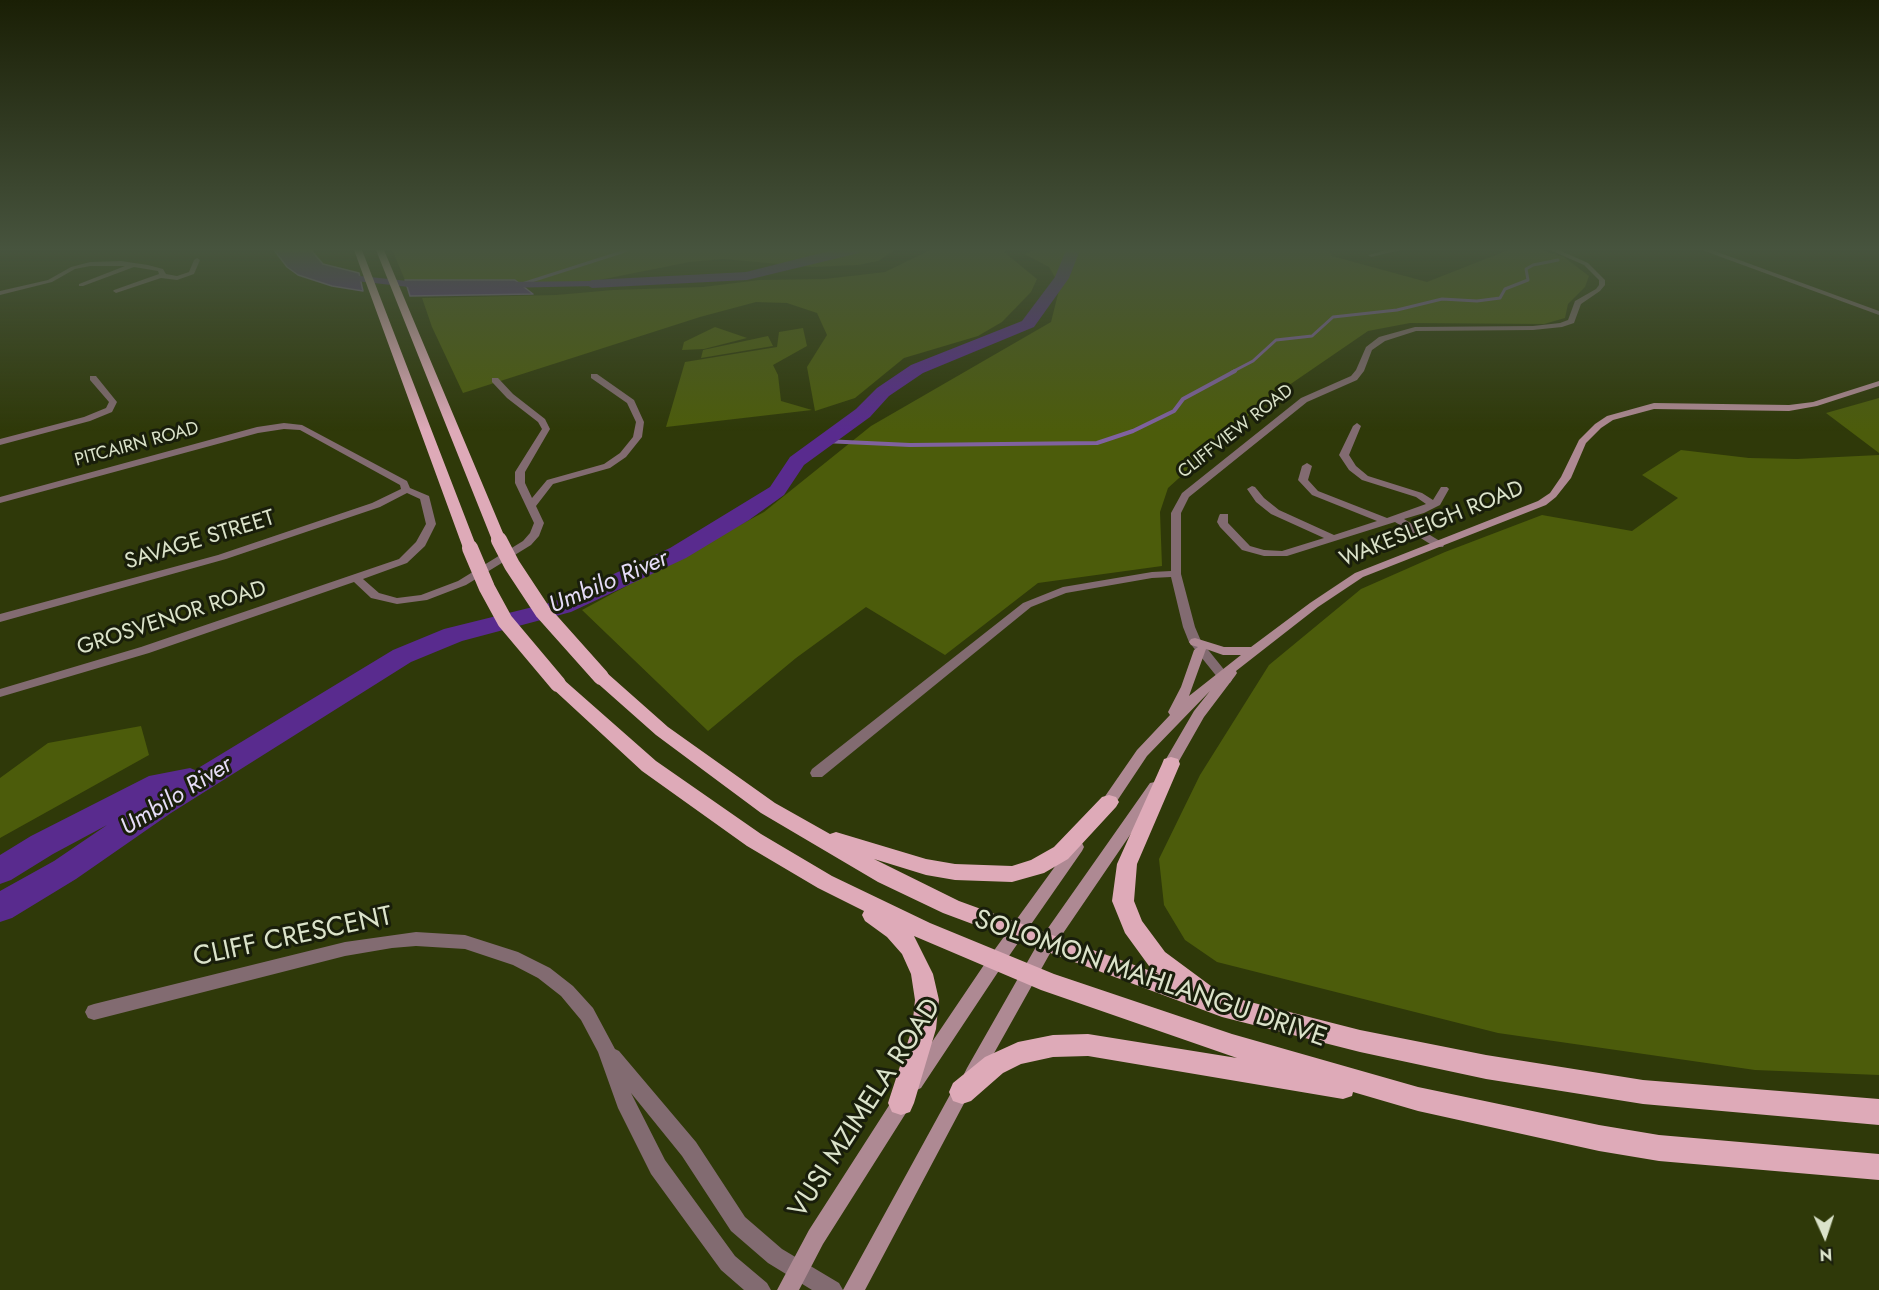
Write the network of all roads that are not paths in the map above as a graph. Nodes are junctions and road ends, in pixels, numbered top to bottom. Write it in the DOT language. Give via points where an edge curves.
graph roads {
  1 [pos="380,310"];
  2 [pos="406,310"];
  3 [pos="1575,310"];
  4 [pos="594,376"];
  5 [pos="93,378"];
  6 [pos="495,380"];
  7 [pos="1879,384"];
  8 [pos="1357,426"];
  9 [pos="0,442"];
  10 [pos="1308,466"];
  11 [pos="1252,489"];
  12 [pos="1444,489"];
  13 [pos="406,490"];
  14 [pos="0,500"];
  15 [pos="532,505"];
  16 [pos="1433,505"];
  17 [pos="1224,516"];
  18 [pos="1390,520"];
  19 [pos="1335,539"];
  20 [pos="1439,545"];
  21 [pos="1176,574"];
  22 [pos="355,578"];
  23 [pos="0,618"];
  24 [pos="1198,646"];
  25 [pos="1257,651"];
  26 [pos="1227,675"];
  27 [pos="0,693"];
  28 [pos="1166,726"];
  29 [pos="1171,764"];
  30 [pos="817,773"];
  31 [pos="1109,802"];
  32 [pos="809,833"];
  33 [pos="825,882"];
  34 [pos="1016,932"];
  35 [pos="1047,943"];
  36 [pos="996,961"];
  37 [pos="1029,974"];
  38 [pos="1222,1006"];
  39 [pos="94,1012"];
  40 [pos="606,1049"];
  41 [pos="962,1092"];
  42 [pos="1418,1099"];
  43 [pos="901,1103"];
  44 [pos="1879,1112"];
  45 [pos="1879,1167"];
  46 [pos="799,1269"];
  47 [pos="760,1290"];
  48 [pos="788,1290"];
  49 [pos="832,1290"];
  50 [pos="854,1290"];
  1 -- 33 [label="highway, SOLOMON MAHLANGU DRIVE, bridge" via="470,548 505,621 558,684 649,766 754,840"];
  2 -- 32 [label="highway, SOLOMON MAHLANGU DRIVE, bridge" via="499,540 543,612 601,677 662,731"];
  3 -- 21 [label="street, CLIFFVIEW ROAD" via="1571,321 1549,327 1415,329 1374,344 1354,378 1304,400 1185,495 1176,513"];
  4 -- 15 [label="street" via="631,402 639,422 637,437 623,455 607,466 550,482"];
  5 -- 9 [label="street" via="113,402 109,410"];
  6 -- 15 [label="street" via="545,424 545,433 520,472 520,483"];
  7 -- 20 [label="main road, WAKESLEIGH ROAD" via="1789,408 1674,405 1623,413 1598,426 1582,441 1566,478 1542,503"];
  8 -- 16 [label="street" via="1344,455 1352,468 1365,477 1419,495"];
  10 -- 18 [label="street" via="1303,480 1315,493"];
  11 -- 19 [label="street" via="1275,512"];
  12 -- 16 [label="street"];
  13 -- 14 [label="street, PITCAIRN ROAD" via="404,483 302,428 284,426"];
  13 -- 22 [label="street, GROSVENOR ROAD" via="425,498 431,524 428,533 403,561"];
  13 -- 23 [label="street, SAVAGE STREET" via="376,506 222,557"];
  15 -- 22 [label="street" via="539,523 531,539 451,588 423,598 397,601 375,596"];
  16 -- 18 [label="street"];
  17 -- 19 [label="street" via="1224,525 1242,544 1264,553 1291,552"];
  18 -- 19 [label="street"];
  18 -- 20 [label="street"];
  20 -- 25 [label="main road, WAKESLEIGH ROAD" via="1359,575"];
  21 -- 24 [label="street, CLIFFVIEW ROAD" via="1188,627"];
  21 -- 30 [label="street" via="1062,590 1027,605"];
  22 -- 27 [label="street, GROSVENOR ROAD" via="155,646"];
  24 -- 25 [label="main road"];
  24 -- 26 [label="street, CLIFFVIEW ROAD"];
  24 -- 28 [label="main road" via="1187,687"];
  25 -- 26 [label="main road, WAKESLEIGH ROAD"];
  26 -- 28 [label="main road, WAKESLEIGH ROAD" via="1199,693"];
  26 -- 29 [label="main road, WAKESLEIGH ROAD"];
  28 -- 31 [label="main road, WAKESLEIGH ROAD"];
  29 -- 35 [label="main road, WAKESLEIGH ROAD"];
  29 -- 38 [label="highway" via="1127,864 1123,900 1133,926 1157,959"];
  31 -- 32 [label="highway" via="1061,853 1037,867 1012,874 926,867"];
  31 -- 34 [label="main road, WAKESLEIGH ROAD"];
  32 -- 34 [label="highway, SOLOMON MAHLANGU DRIVE" via="885,876"];
  33 -- 36 [label="highway, SOLOMON MAHLANGU DRIVE"];
  33 -- 43 [label="highway" via="895,930 910,948 922,974 927,1000 924,1029"];
  34 -- 35 [label="highway, SOLOMON MAHLANGU DRIVE"];
  34 -- 36 [label="main road, VUSI MZIMELA ROAD"];
  35 -- 37 [label="main road, WAKESLEIGH ROAD"];
  35 -- 38 [label="highway, SOLOMON MAHLANGU DRIVE"];
  36 -- 37 [label="highway, SOLOMON MAHLANGU DRIVE"];
  36 -- 43 [label="main road, VUSI MZIMELA ROAD"];
  37 -- 41 [label="main road"];
  37 -- 42 [label="highway, SOLOMON MAHLANGU DRIVE" via="1232,1045"];
  38 -- 44 [label="highway, SOLOMON MAHLANGU DRIVE" via="1360,1041 1497,1069 1643,1092"];
  39 -- 40 [label="street, CLIFF CRESCENT" via="345,949 392,941 442,940 490,948 544,973 567,991 586,1014"];
  40 -- 46 [label="street, CLIFF CRESCENT" via="689,1149 738,1224 774,1256"];
  40 -- 47 [label="street, CLIFF CRESCENT" via="626,1102 658,1167 728,1263"];
  41 -- 42 [label="highway" via="994,1065 1018,1053 1088,1045"];
  41 -- 50 [label="main road"];
  42 -- 45 [label="highway, SOLOMON MAHLANGU DRIVE" via="1659,1148"];
  43 -- 46 [label="main road, VUSI MZIMELA ROAD"];
  46 -- 48 [label="main road, VUSI MZIMELA ROAD"];
  46 -- 49 [label="street, CLIFF CRESCENT"];
}
